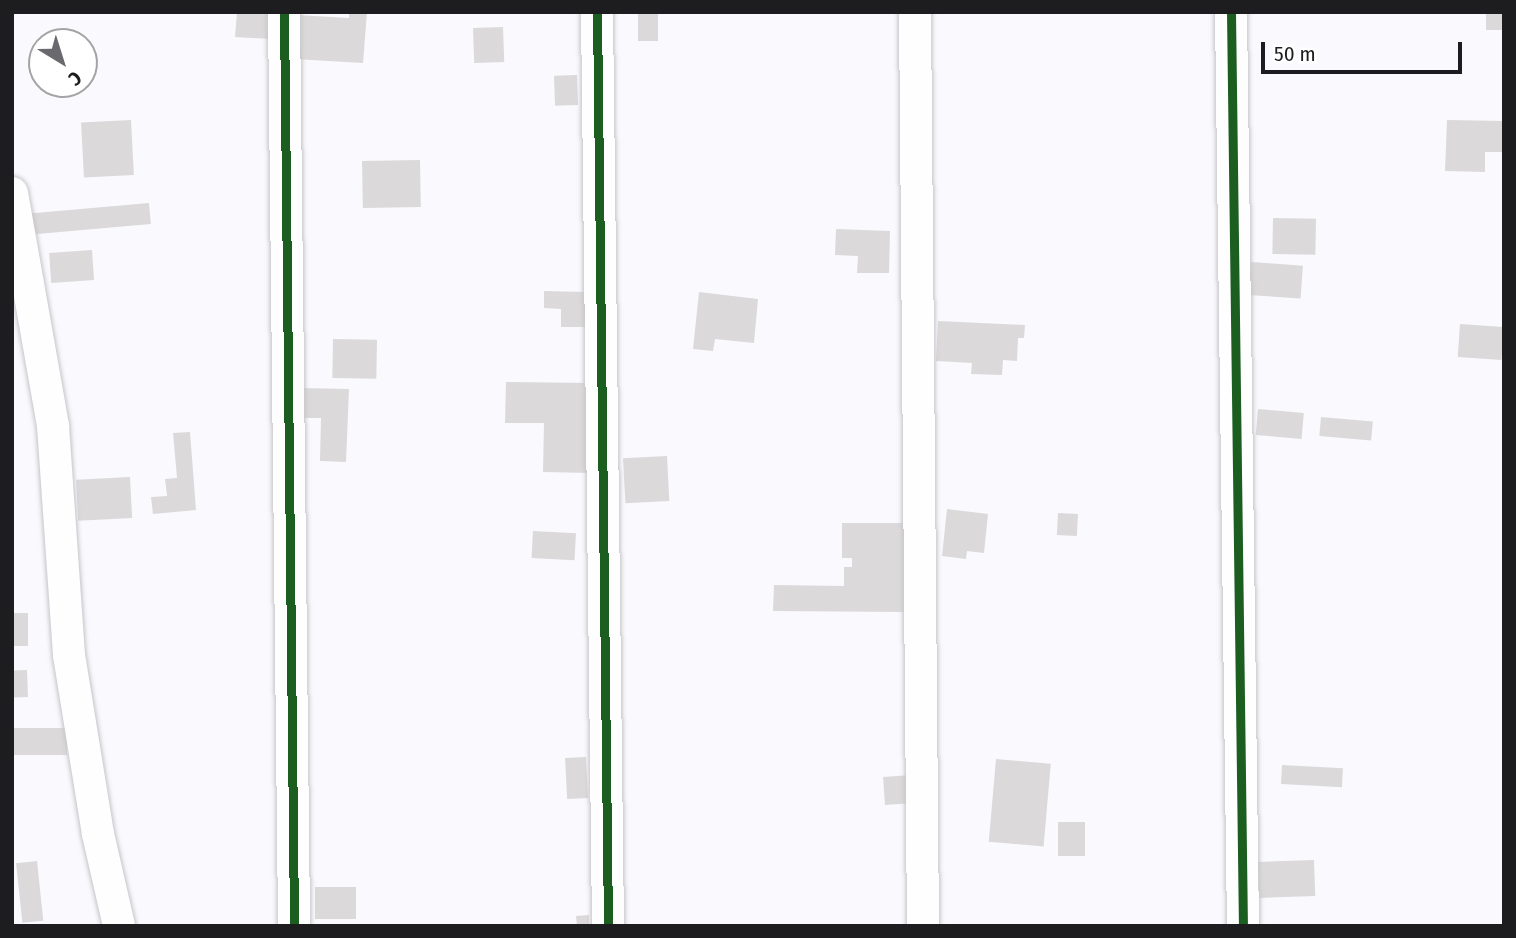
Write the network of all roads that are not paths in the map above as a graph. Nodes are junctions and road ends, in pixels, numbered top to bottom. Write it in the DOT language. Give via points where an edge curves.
graph roads {
  1 [pos="284,12"];
  2 [pos="597,12"];
  3 [pos="915,12"];
  4 [pos="1231,12"];
  5 [pos="12,193"];
  6 [pos="119,926"];
  7 [pos="294,926"];
  8 [pos="608,926"];
  9 [pos="923,926"];
  10 [pos="1243,926"];
  1 -- 7 [label="street"];
  2 -- 8 [label="street"];
  3 -- 9 [label="street"];
  4 -- 10 [label="street"];
  5 -- 6 [label="street" via="53,426 69,656 98,834"];
}
